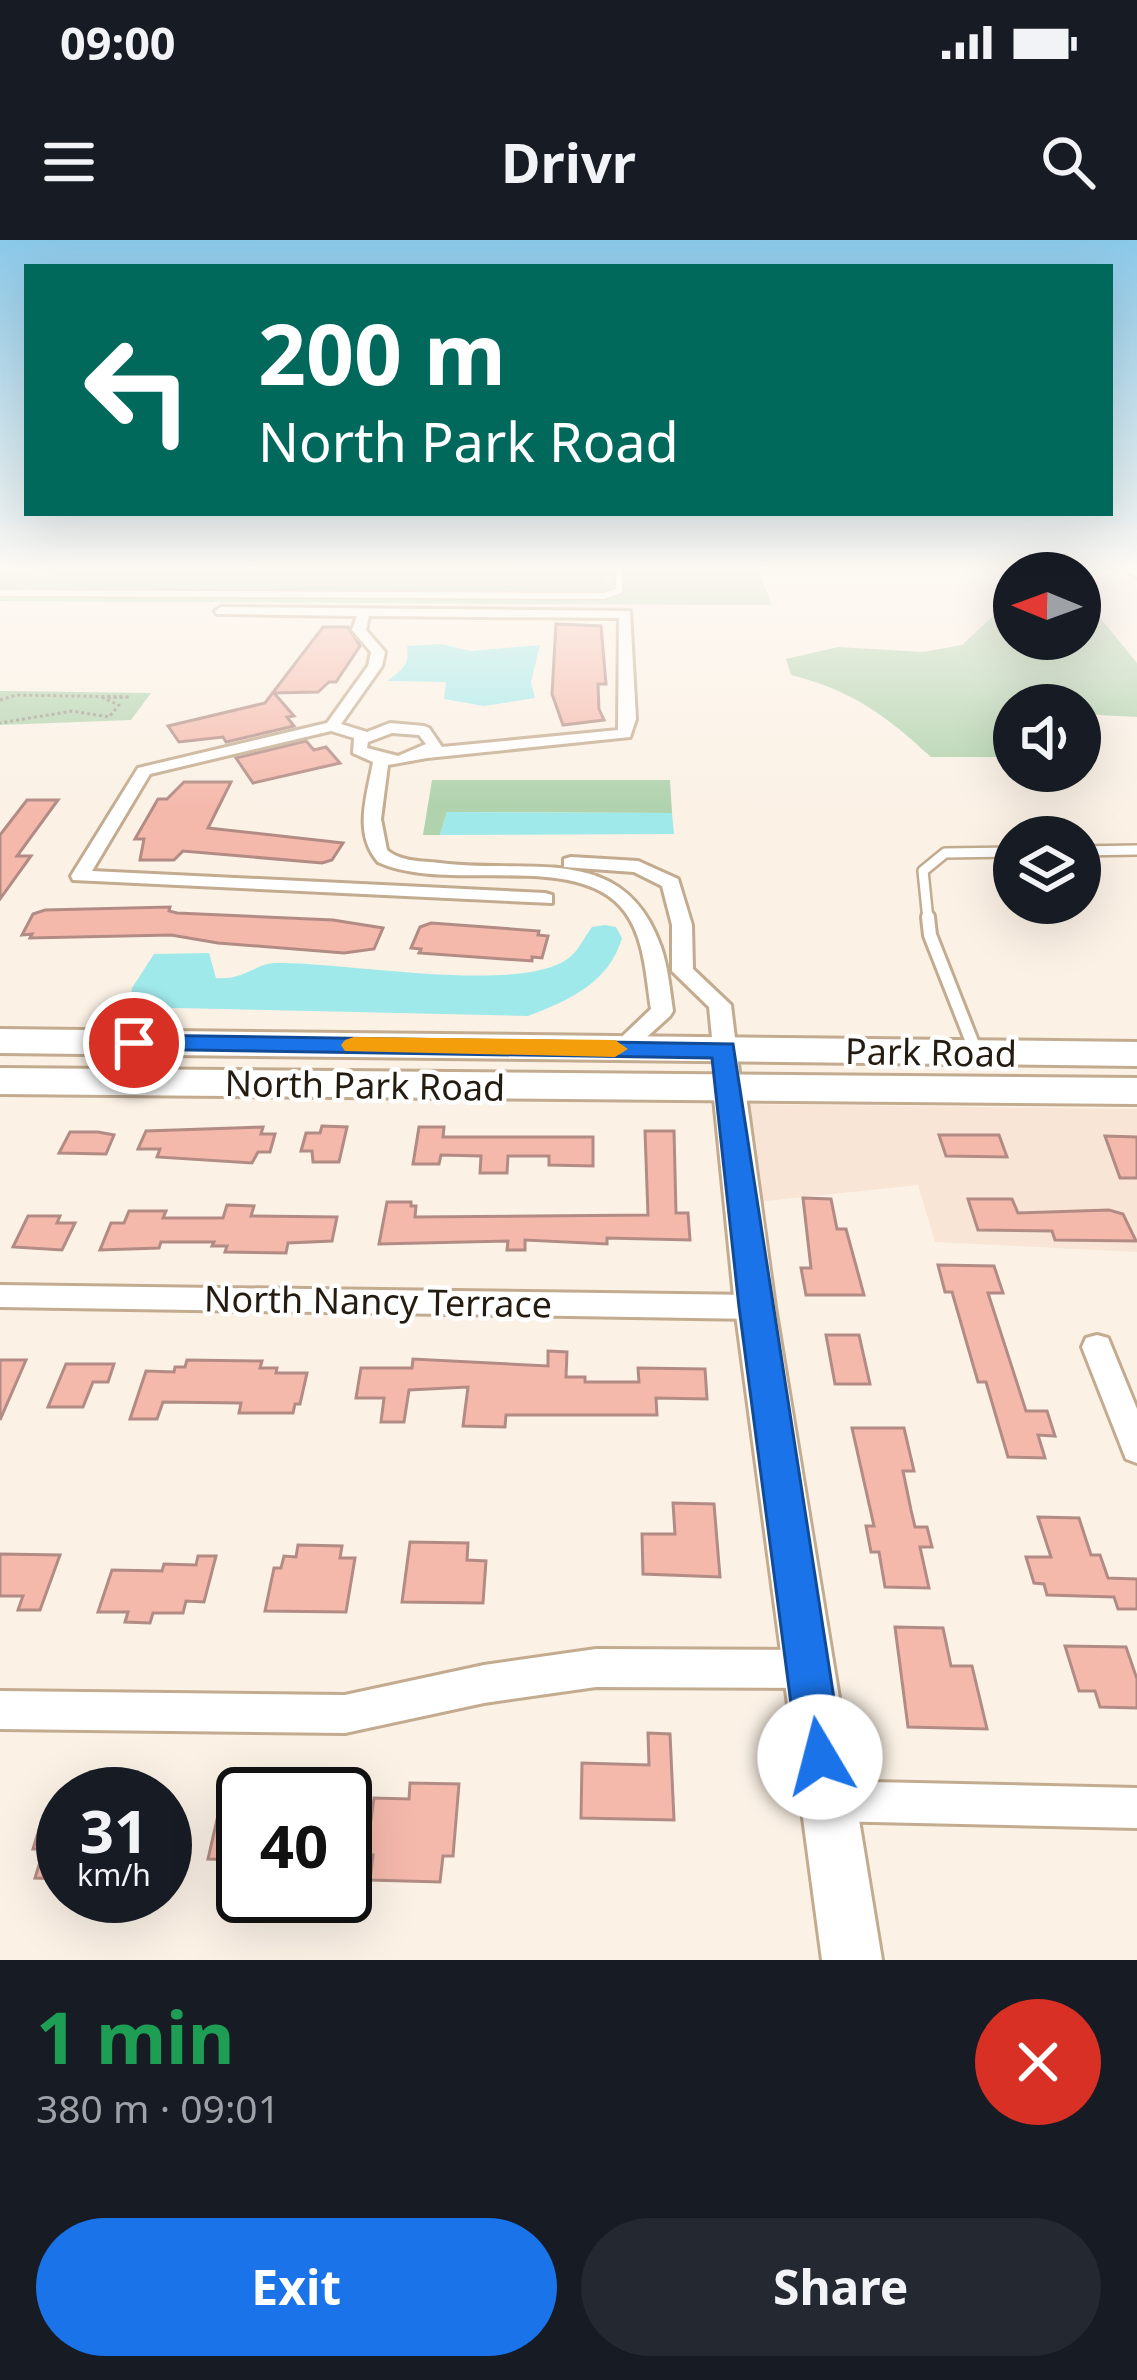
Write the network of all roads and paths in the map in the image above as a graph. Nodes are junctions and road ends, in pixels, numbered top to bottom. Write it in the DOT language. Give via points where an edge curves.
graph roads {
  1 [pos="374,647"];
  2 [pos="625,647"];
  3 [pos="0,700"];
  4 [pos="0,723"];
  5 [pos="332,726"];
  6 [pos="365,736"];
  7 [pos="426,753"];
  8 [pos="381,760"];
  9 [pos="1137,850"];
  10 [pos="1101,851"];
  11 [pos="993,852"];
  12 [pos="403,864"];
  13 [pos="428,869"];
  14 [pos="577,869"];
  15 [pos="421,893"];
  16 [pos="544,899"];
  17 [pos="678,910"];
  18 [pos="640,914"];
  19 [pos="659,971"];
  20 [pos="683,971"];
  21 [pos="0,1041"];
  22 [pos="620,1049"];
  23 [pos="976,1052"];
  24 [pos="1137,1054"];
  25 [pos="727,1069"];
  26 [pos="0,1082"];
  27 [pos="1137,1091"];
  28 [pos="0,1295"];
  29 [pos="755,1307"];
  30 [pos="1097,1346"];
  31 [pos="1137,1449"];
  32 [pos="808,1669"];
  33 [pos="0,1710"];
  34 [pos="827,1801"];
  35 [pos="1137,1808"];
  36 [pos="851,1960"];
  1 -- 5 [label="street" via="375,666"];
  2 -- 7 [label="street" via="625,734"];
  3 -- 4 [label="path" via="130,697 103,698 119,705 109,717 72,711"];
  5 -- 6 [label="street"];
  5 -- 15 [label="street" via="144,771 80,876"];
  6 -- 7 [label="street" via="424,731 435,740"];
  6 -- 8 [label="street" via="359,750"];
  7 -- 8 [label="street"];
  8 -- 12 [label="street" via="375,848"];
  9 -- 10 [label="lane"];
  11 -- 23 [label="lane" via="945,853 923,871 930,935"];
  12 -- 13 [label="street"];
  12 -- 14 [label="street"];
  13 -- 14 [label="street"];
  13 -- 15 [label="street"];
  14 -- 17 [label="street" via="638,867 671,884"];
  14 -- 18 [label="street"];
  15 -- 16 [label="street"];
  17 -- 18 [label="street"];
  17 -- 20 [label="street"];
  18 -- 19 [label="street"];
  19 -- 20 [label="street"];
  19 -- 22 [label="street" via="662,1011"];
  20 -- 25 [label="street" via="720,1005"];
  21 -- 22 [label="main road, North Park Road"];
  22 -- 25 [label="main road, North Park Road"];
  23 -- 24 [label="main road, Park Road"];
  23 -- 25 [label="main road, Park Road"];
  25 -- 26 [label="main road, North Park Road"];
  25 -- 27 [label="main road, Park Road"];
  25 -- 29 [label="street"];
  28 -- 29 [label="street, North Nancy Terrace"];
  29 -- 32 [label="street"];
  30 -- 31 [label="street"];
  32 -- 33 [label="street" via="596,1668 345,1714"];
  32 -- 34 [label="street"];
  34 -- 35 [label="street"];
  34 -- 36 [label="street"];
}
